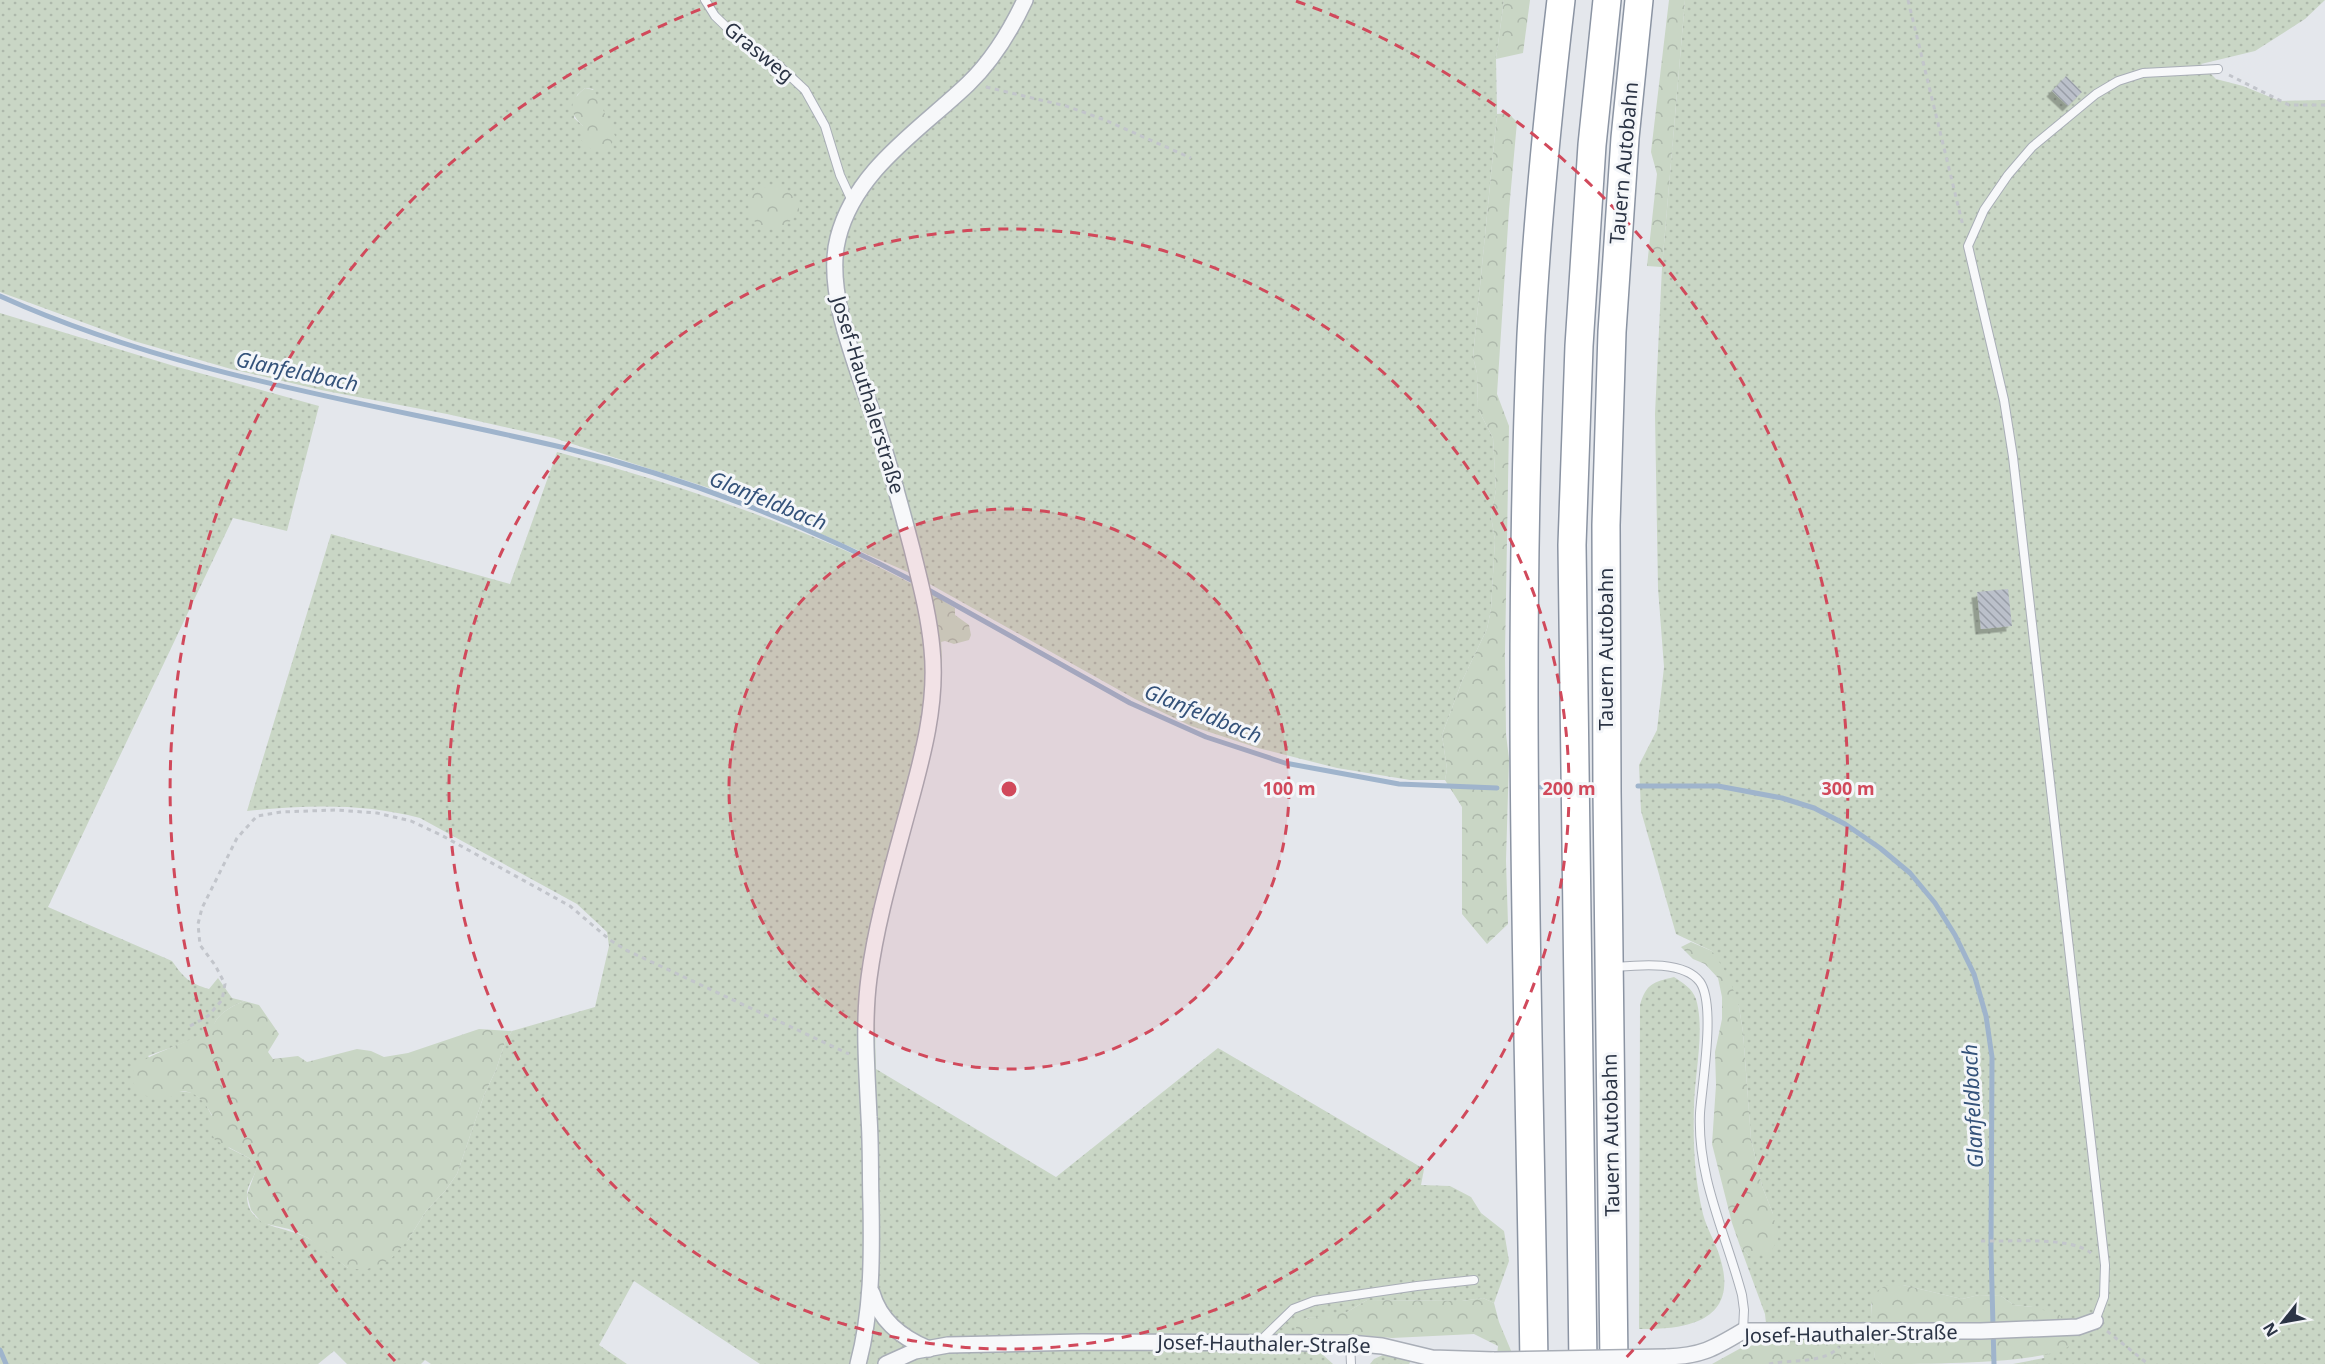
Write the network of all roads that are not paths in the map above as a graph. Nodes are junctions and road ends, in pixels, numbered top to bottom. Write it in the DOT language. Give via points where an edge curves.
graph roads {
  1 [pos="705,0"];
  2 [pos="1024,0"];
  3 [pos="1561,0"];
  4 [pos="1607,0"];
  5 [pos="1639,0"];
  6 [pos="2218,69"];
  7 [pos="853,202"];
  8 [pos="1609,967"];
  9 [pos="1474,1280"];
  10 [pos="871,1290"];
  11 [pos="2095,1321"];
  12 [pos="1743,1331"];
  13 [pos="1258,1343"];
  14 [pos="1350,1343"];
  15 [pos="929,1348"];
  16 [pos="858,1364"];
  17 [pos="886,1364"];
  18 [pos="1351,1364"];
  19 [pos="1534,1364"];
  20 [pos="1583,1364"];
  21 [pos="1614,1364"];
  1 -- 7 [label="lane, Grasweg" via="715,16 740,40 777,64 805,90 825,126"];
  2 -- 7 [label="street, Josef-Hauthalerstraße" via="1004,41 969,83 889,154"];
  3 -- 19 [label="highway" via="1546,129 1532,332 1525,533"];
  4 -- 20 [label="highway" via="1581,310 1572,545"];
  5 -- 8 [label="highway, Tauern Autobahn" via="1612,332 1606,503"];
  6 -- 11 [label="lane" via="2143,73 2096,94 2032,147 2008,175 1984,210 1968,246 2004,400 2013,457 2105,1265 2104,1297"];
  7 -- 10 [label="street, Josef-Hauthalerstraße" via="838,238 836,289 917,569 933,654 931,705 918,772 880,913 866,1008"];
  8 -- 12 [label="lane" via="1674,967 1690,972 1707,997 1700,1116 1704,1170 1742,1295"];
  8 -- 21 [label="highway, Tauern Autobahn"];
  9 -- 13 [label="lane" via="1314,1301 1293,1309"];
  10 -- 15 [label="street" via="881,1316 916,1344"];
  10 -- 16 [label="street, Josef-Hauthalerstraße"];
  11 -- 12 [label="street, Josef-Hauthaler-Straße" via="2078,1327 1981,1331"];
  12 -- 14 [label="street, Josef-Hauthaler-Straße, bridge" via="1700,1354 1666,1357 1432,1358"];
  13 -- 14 [label="street, Josef-Hauthaler-Straße"];
  13 -- 15 [label="street, Josef-Hauthaler-Straße" via="1082,1342"];
  14 -- 18 [label="lane"];
  15 -- 17 [label="street, Josef-Hauthaler-Straße"];
}
